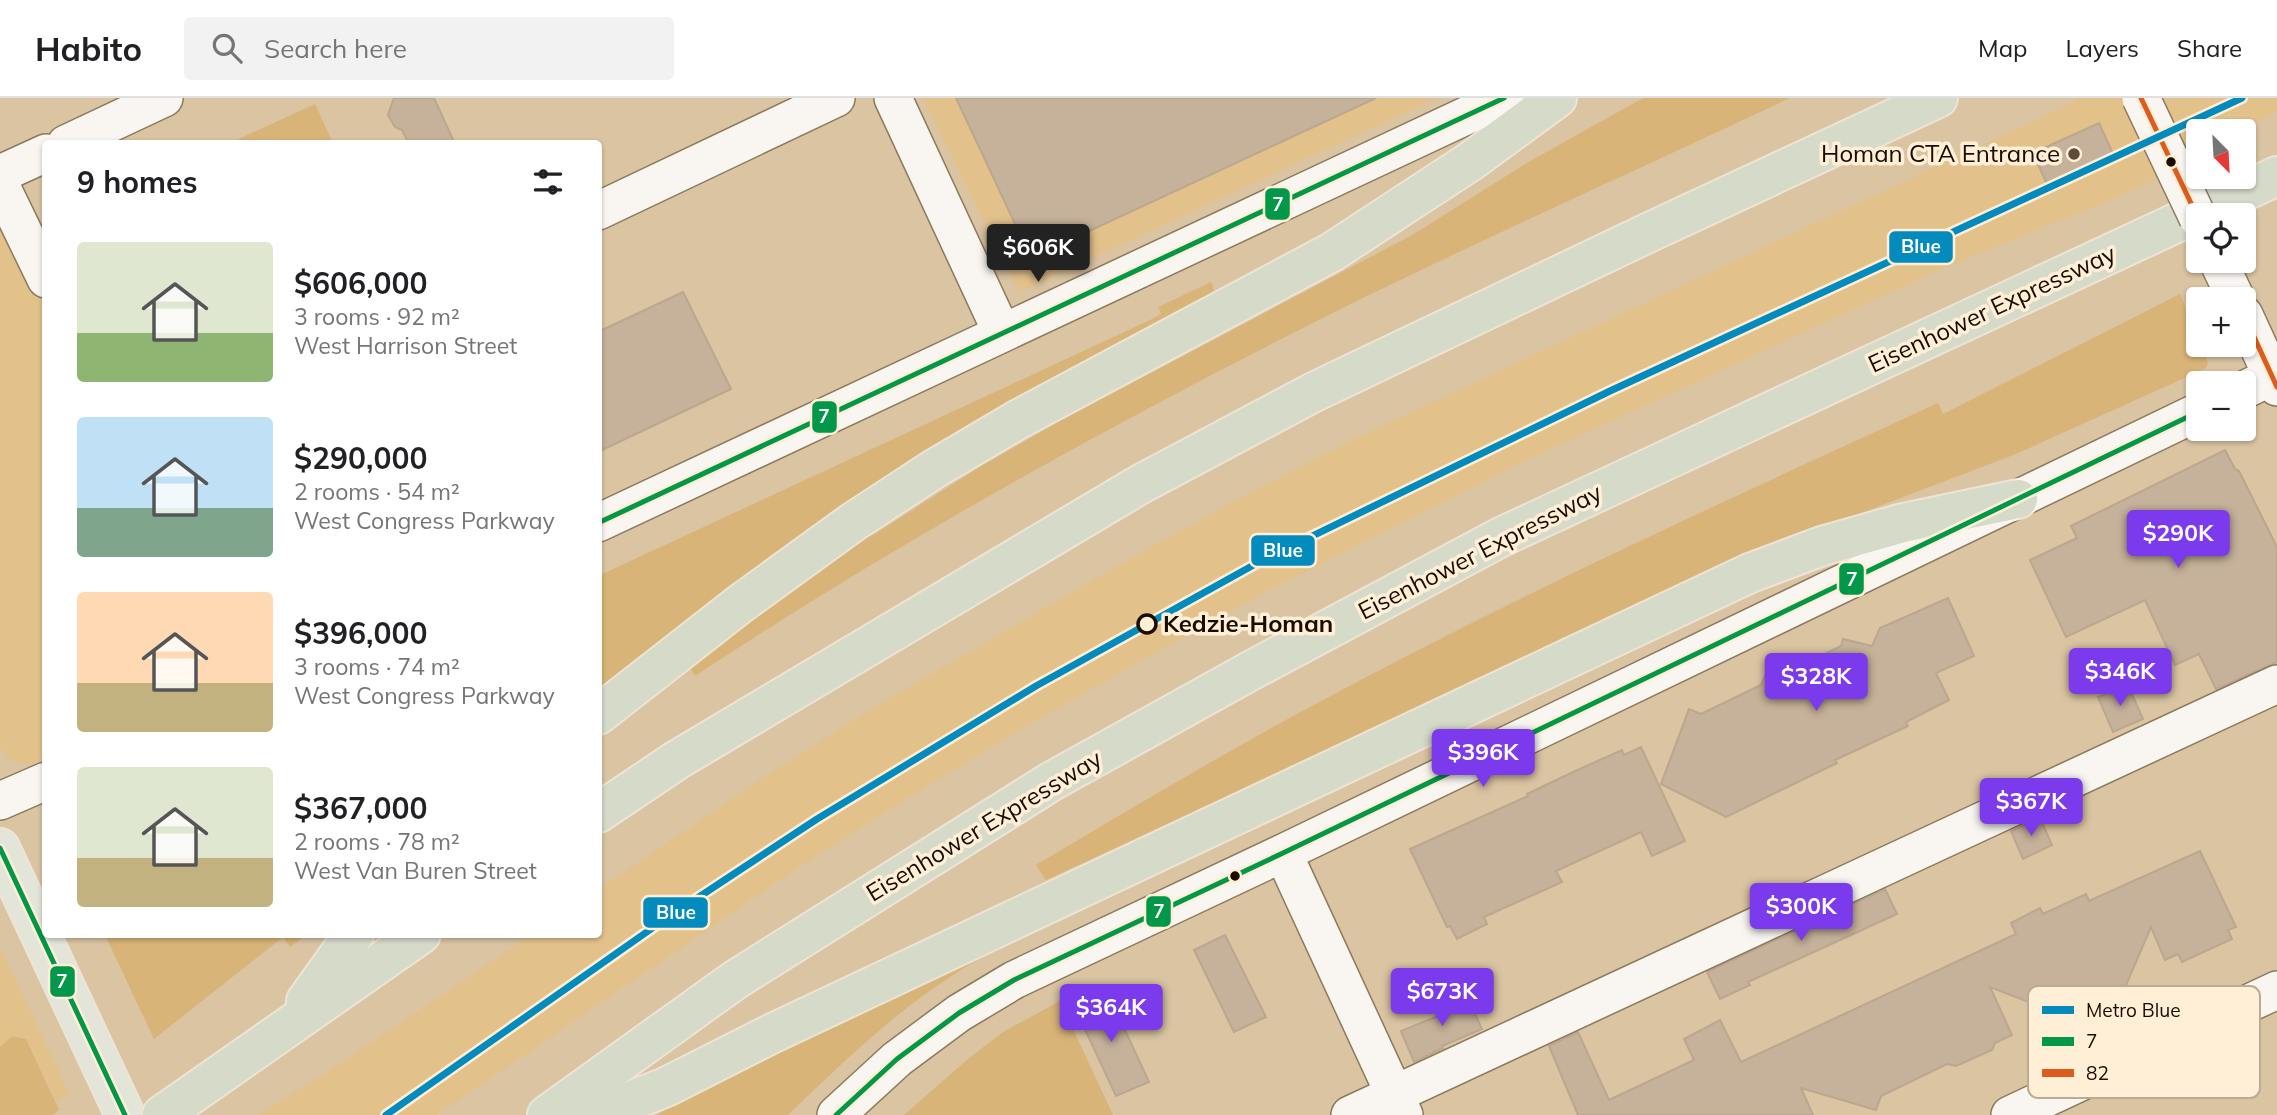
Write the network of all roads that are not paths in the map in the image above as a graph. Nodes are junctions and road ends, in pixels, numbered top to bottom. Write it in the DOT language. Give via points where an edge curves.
graph roads {
  1 [pos="164,98"];
  2 [pos="836,98"];
  3 [pos="893,98"];
  4 [pos="1504,98"];
  5 [pos="1557,98"];
  6 [pos="1938,98"];
  7 [pos="2141,98"];
  8 [pos="75,140"];
  9 [pos="42,155"];
  10 [pos="0,174"];
  11 [pos="2277,176"];
  12 [pos="0,184"];
  13 [pos="2191,203"];
  14 [pos="602,209"];
  15 [pos="42,271"];
  16 [pos="1002,332"];
  17 [pos="2256,350"];
  18 [pos="2267,382"];
  19 [pos="2186,418"];
  20 [pos="2018,499"];
  21 [pos="602,521"];
  22 [pos="2277,684"];
  23 [pos="602,712"];
  24 [pos="42,783"];
  25 [pos="0,802"];
  26 [pos="602,810"];
  27 [pos="0,848"];
  28 [pos="1283,853"];
  29 [pos="351,938"];
  30 [pos="415,938"];
  31 [pos="2277,989"];
  32 [pos="2260,997"];
  33 [pos="291,1023"];
  34 [pos="2046,1098"];
  35 [pos="1399,1105"];
  36 [pos="125,1115"];
  37 [pos="162,1115"];
  38 [pos="547,1115"];
  39 [pos="596,1115"];
  40 [pos="836,1115"];
  41 [pos="1350,1115"];
  42 [pos="2010,1115"];
  1 -- 8 [label="street"];
  2 -- 14 [label="street"];
  3 -- 16 [label="street"];
  4 -- 16 [label="street"];
  5 -- 23 [label="highway" via="1332,252 934,469 740,604"];
  6 -- 26 [label="highway" via="1314,392 1150,479 677,760"];
  7 -- 13 [label="street, bridge"];
  9 -- 10 [label="street"];
  11 -- 38 [label="highway, Eisenhower Expressway" via="1502,537 1252,670 1052,781 735,980"];
  12 -- 15 [label="street"];
  16 -- 21 [label="street"];
  17 -- 18 [label="street"];
  19 -- 20 [label="street"];
  20 -- 28 [label="street"];
  20 -- 39 [label="highway" via="1822,546 1750,573 666,1087"];
  22 -- 35 [label="street"];
  24 -- 25 [label="street"];
  27 -- 36 [label="main road"];
  28 -- 35 [label="street"];
  28 -- 40 [label="street" via="1014,980 908,1051"];
  29 -- 33 [label="highway"];
  30 -- 33 [label="highway"];
  31 -- 32 [label="street"];
  33 -- 37 [label="highway"];
  34 -- 42 [label="street"];
  35 -- 41 [label="street"];
}
